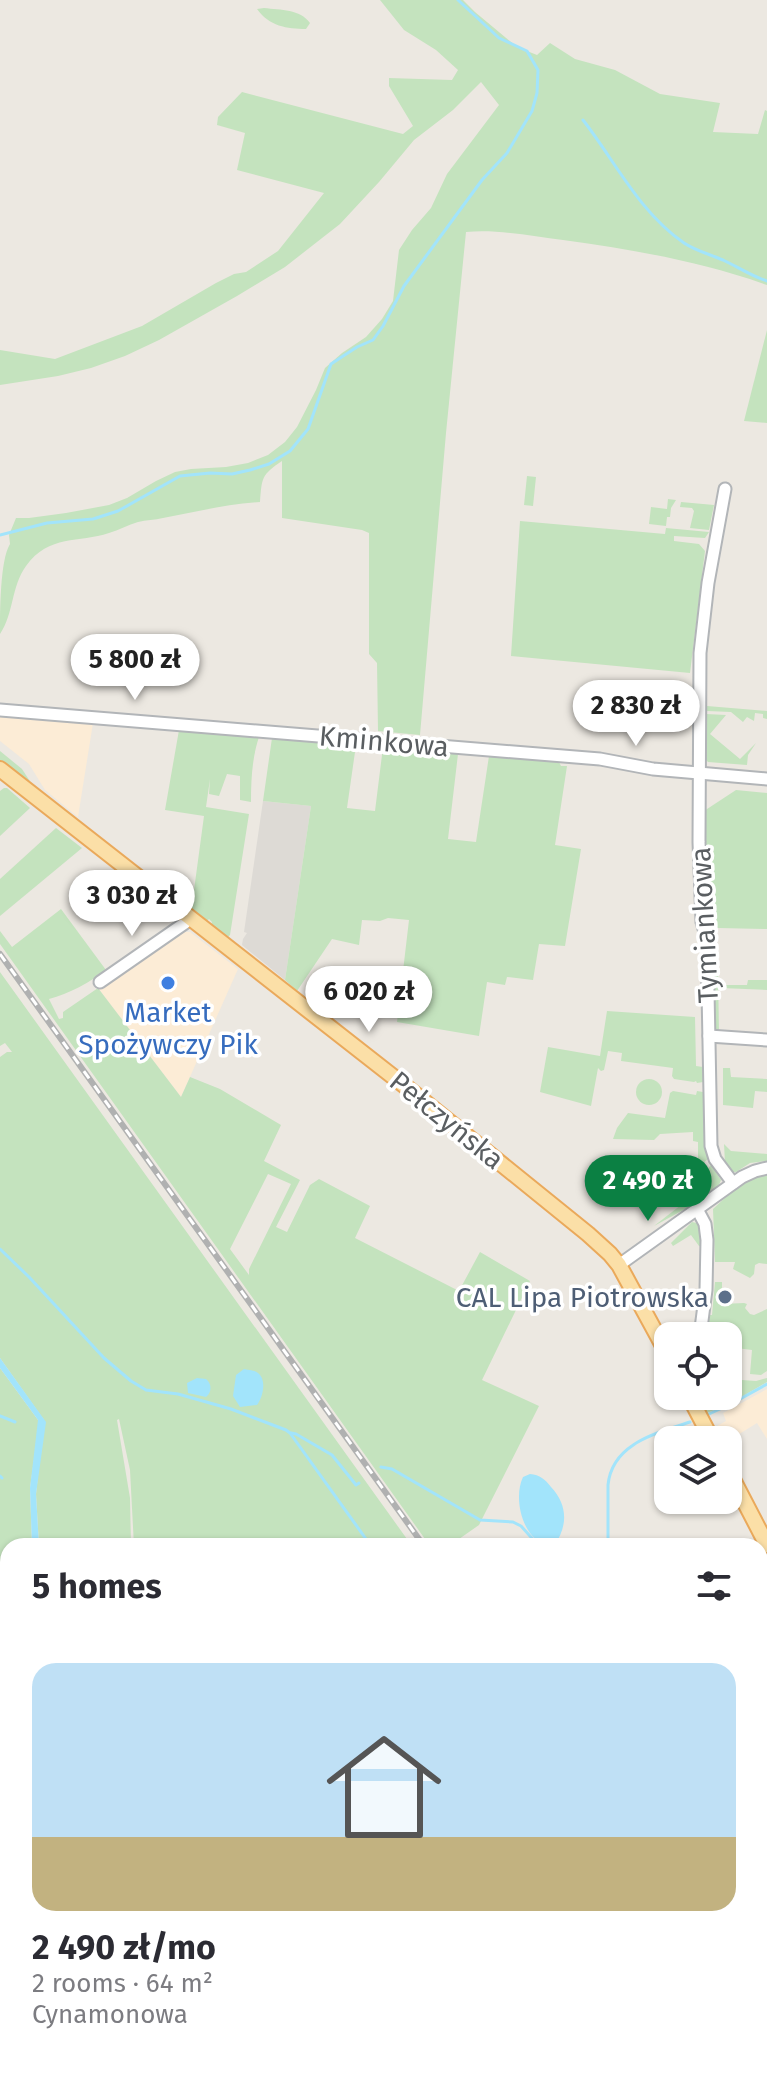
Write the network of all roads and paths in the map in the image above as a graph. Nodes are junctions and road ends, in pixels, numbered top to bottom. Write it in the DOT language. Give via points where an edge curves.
graph roads {
  1 [pos="725,489"];
  2 [pos="0,710"];
  3 [pos="0,769"];
  4 [pos="699,773"];
  5 [pos="767,779"];
  6 [pos="190,917"];
  7 [pos="100,982"];
  8 [pos="709,1036"];
  9 [pos="767,1040"];
  10 [pos="767,1168"];
  11 [pos="733,1183"];
  12 [pos="697,1209"];
  13 [pos="619,1265"];
  14 [pos="702,1322"];
  15 [pos="654,1329"];
  16 [pos="742,1497"];
  17 [pos="763,1538"];
  1 -- 4 [label="street, Tymiankowa" via="700,647"];
  2 -- 4 [label="street, Kminkowa" via="600,759"];
  3 -- 6 [label="main road, Pełczyńska"];
  4 -- 5 [label="street, Kminkowa"];
  4 -- 8 [label="street, Tymiankowa"];
  6 -- 7 [label="street"];
  6 -- 13 [label="main road, Pełczyńska" via="585,1232"];
  8 -- 9 [label="street"];
  8 -- 11 [label="street, Tymiankowa" via="711,1146"];
  10 -- 11 [label="street"];
  11 -- 12 [label="street"];
  12 -- 13 [label="street"];
  12 -- 14 [label="street" via="707,1240"];
  13 -- 15 [label="main road, Pełczyńska"];
  16 -- 17 [label="main road"];
}
